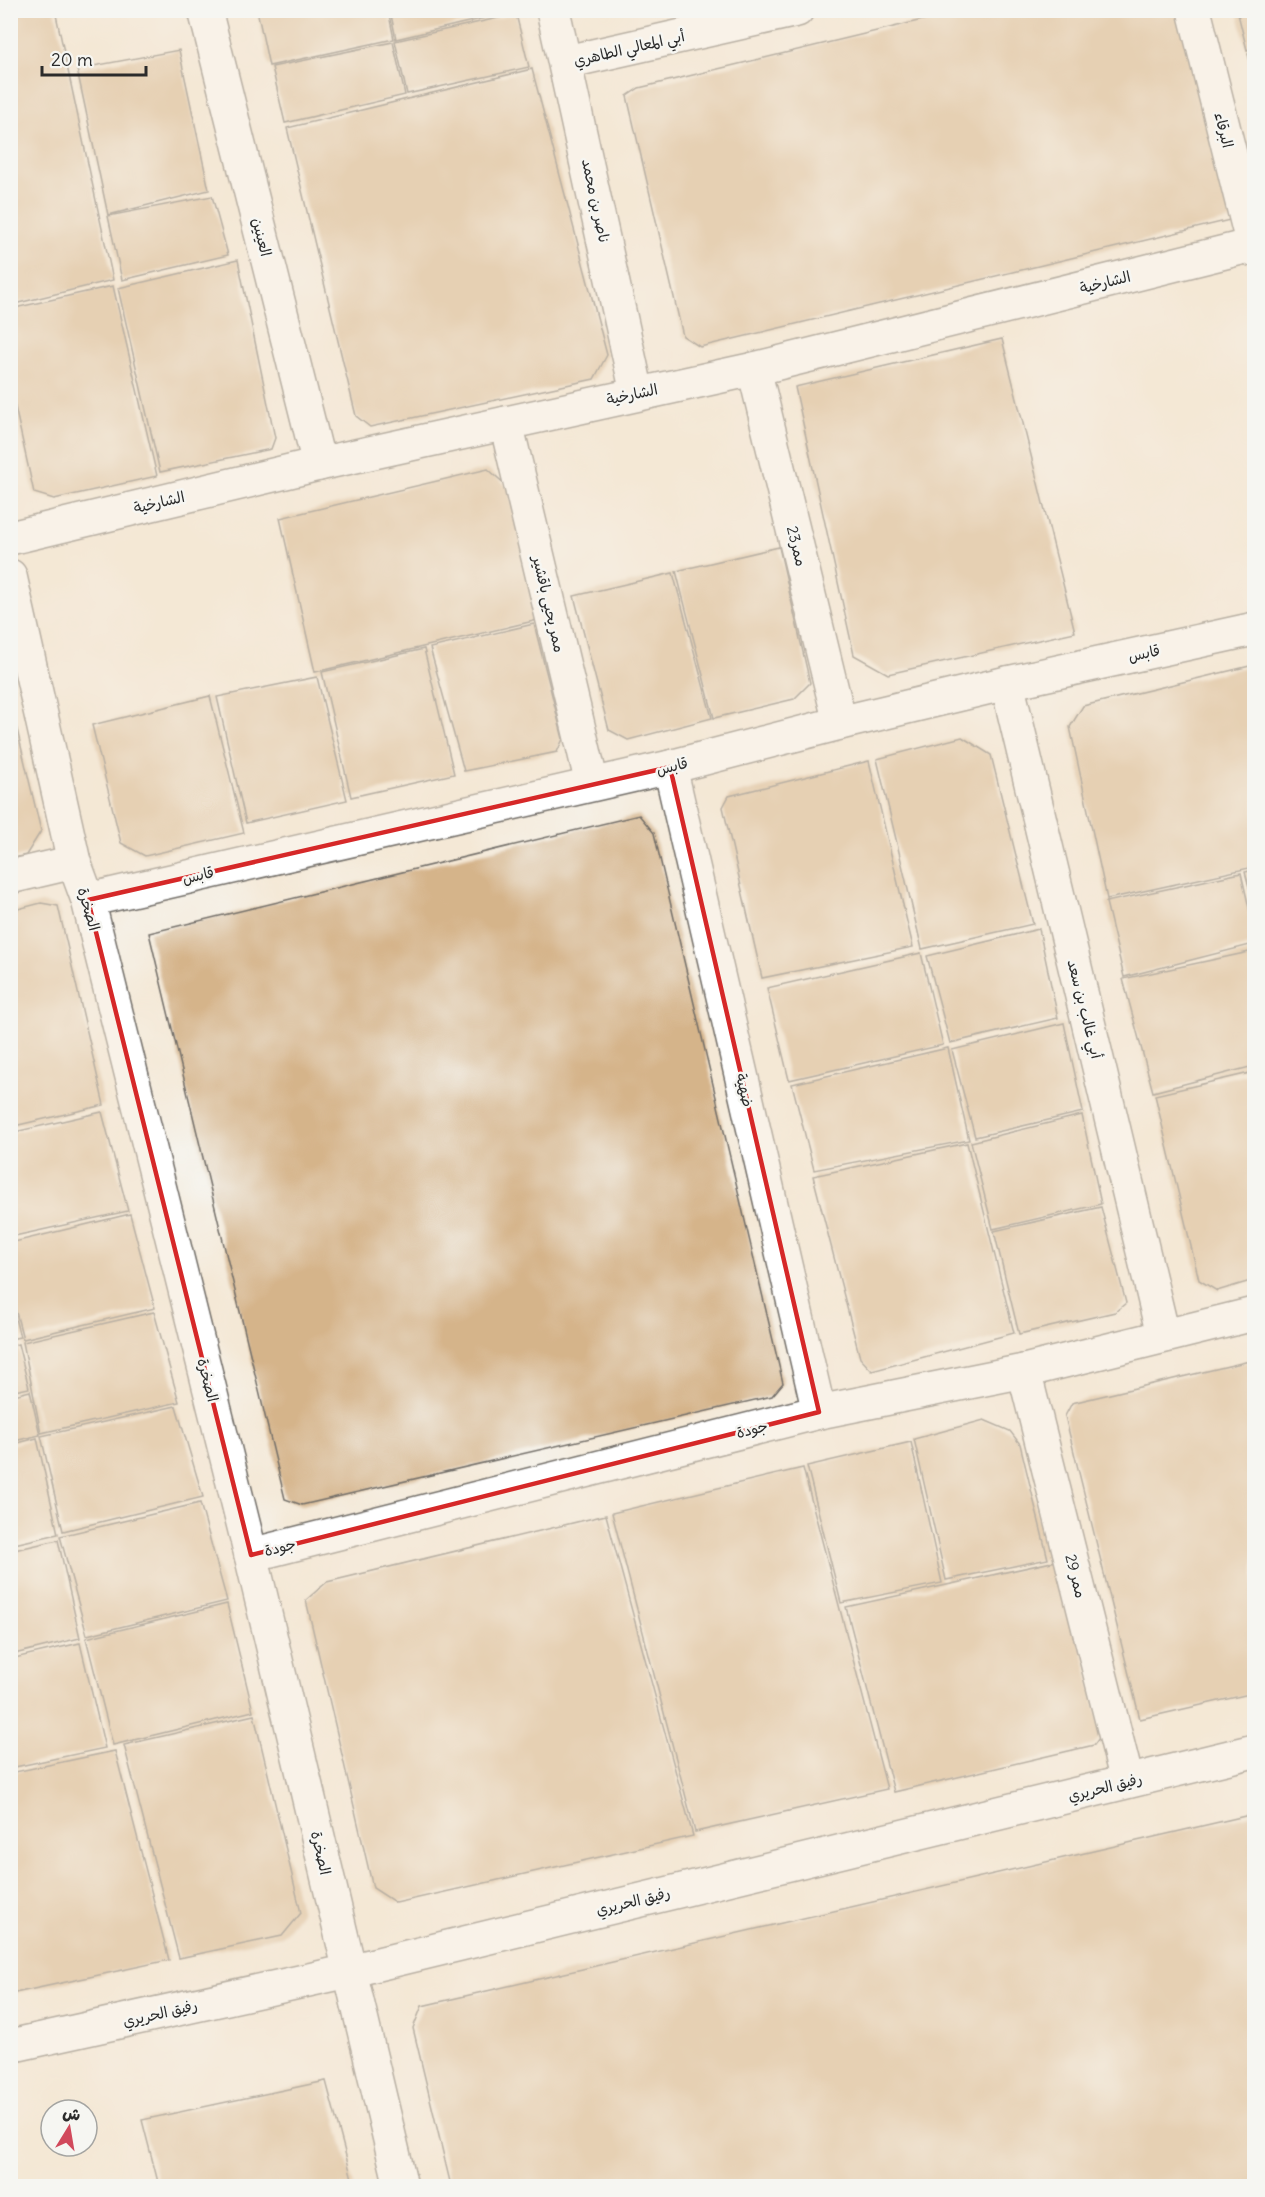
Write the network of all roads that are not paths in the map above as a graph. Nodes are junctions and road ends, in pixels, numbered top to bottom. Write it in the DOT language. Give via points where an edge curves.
graph roads {
  1 [pos="205,10"];
  2 [pos="553,10"];
  3 [pos="797,10"];
  4 [pos="1194,10"];
  5 [pos="566,62"];
  6 [pos="1254,247"];
  7 [pos="753,369"];
  8 [pos="637,393"];
  9 [pos="506,423"];
  10 [pos="319,464"];
  11 [pos="10,538"];
  12 [pos="10,576"];
  13 [pos="1254,629"];
  14 [pos="1007,683"];
  15 [pos="840,723"];
  16 [pos="670,767"];
  17 [pos="592,784"];
  18 [pos="74,862"];
  19 [pos="10,877"];
  20 [pos="88,900"];
  21 [pos="1254,1314"];
  22 [pos="1163,1335"];
  23 [pos="1024,1371"];
  24 [pos="819,1412"];
  25 [pos="251,1555"];
  26 [pos="1254,1751"];
  27 [pos="1127,1781"];
  28 [pos="349,1971"];
  29 [pos="10,2046"];
  30 [pos="401,2187"];
  1 -- 10 [label="street, العينين"];
  2 -- 5 [label="street, ناصر بن محمد"];
  3 -- 5 [label="street, أبي المعالي الطاهري"];
  4 -- 6 [label="street, البرقاء"];
  5 -- 8 [label="street, ناصر بن محمد"];
  6 -- 7 [label="street, الشارخية"];
  7 -- 8 [label="street, الشارخية"];
  7 -- 15 [label="street, ممر23"];
  8 -- 9 [label="street, الشارخية"];
  9 -- 10 [label="street, الشارخية"];
  9 -- 17 [label="street, ممر يحيى باقشير"];
  10 -- 11 [label="street, الشارخية"];
  12 -- 18 [label="street, الصخرة"];
  13 -- 14 [label="street, قابس"];
  14 -- 15 [label="street, قابس"];
  14 -- 22 [label="street, أبي غالب بن سعد"];
  15 -- 16 [label="street, قابس"];
  16 -- 17 [label="street, قابس"];
  16 -- 24 [label="street, ضهية"];
  17 -- 20 [label="street, قابس"];
  18 -- 19 [label="street"];
  18 -- 20 [label="street, الصخرة"];
  20 -- 25 [label="street, الصخرة"];
  21 -- 22 [label="street, جودة"];
  22 -- 23 [label="street, جودة"];
  23 -- 24 [label="street, جودة"];
  23 -- 27 [label="street, ممر 29"];
  24 -- 25 [label="street, جودة"];
  25 -- 28 [label="street, الصخرة"];
  26 -- 27 [label="street, رفيق الحريري"];
  27 -- 28 [label="street, رفيق الحريري"];
  28 -- 29 [label="street, رفيق الحريري"];
  28 -- 30 [label="street, الصخرة"];
}
